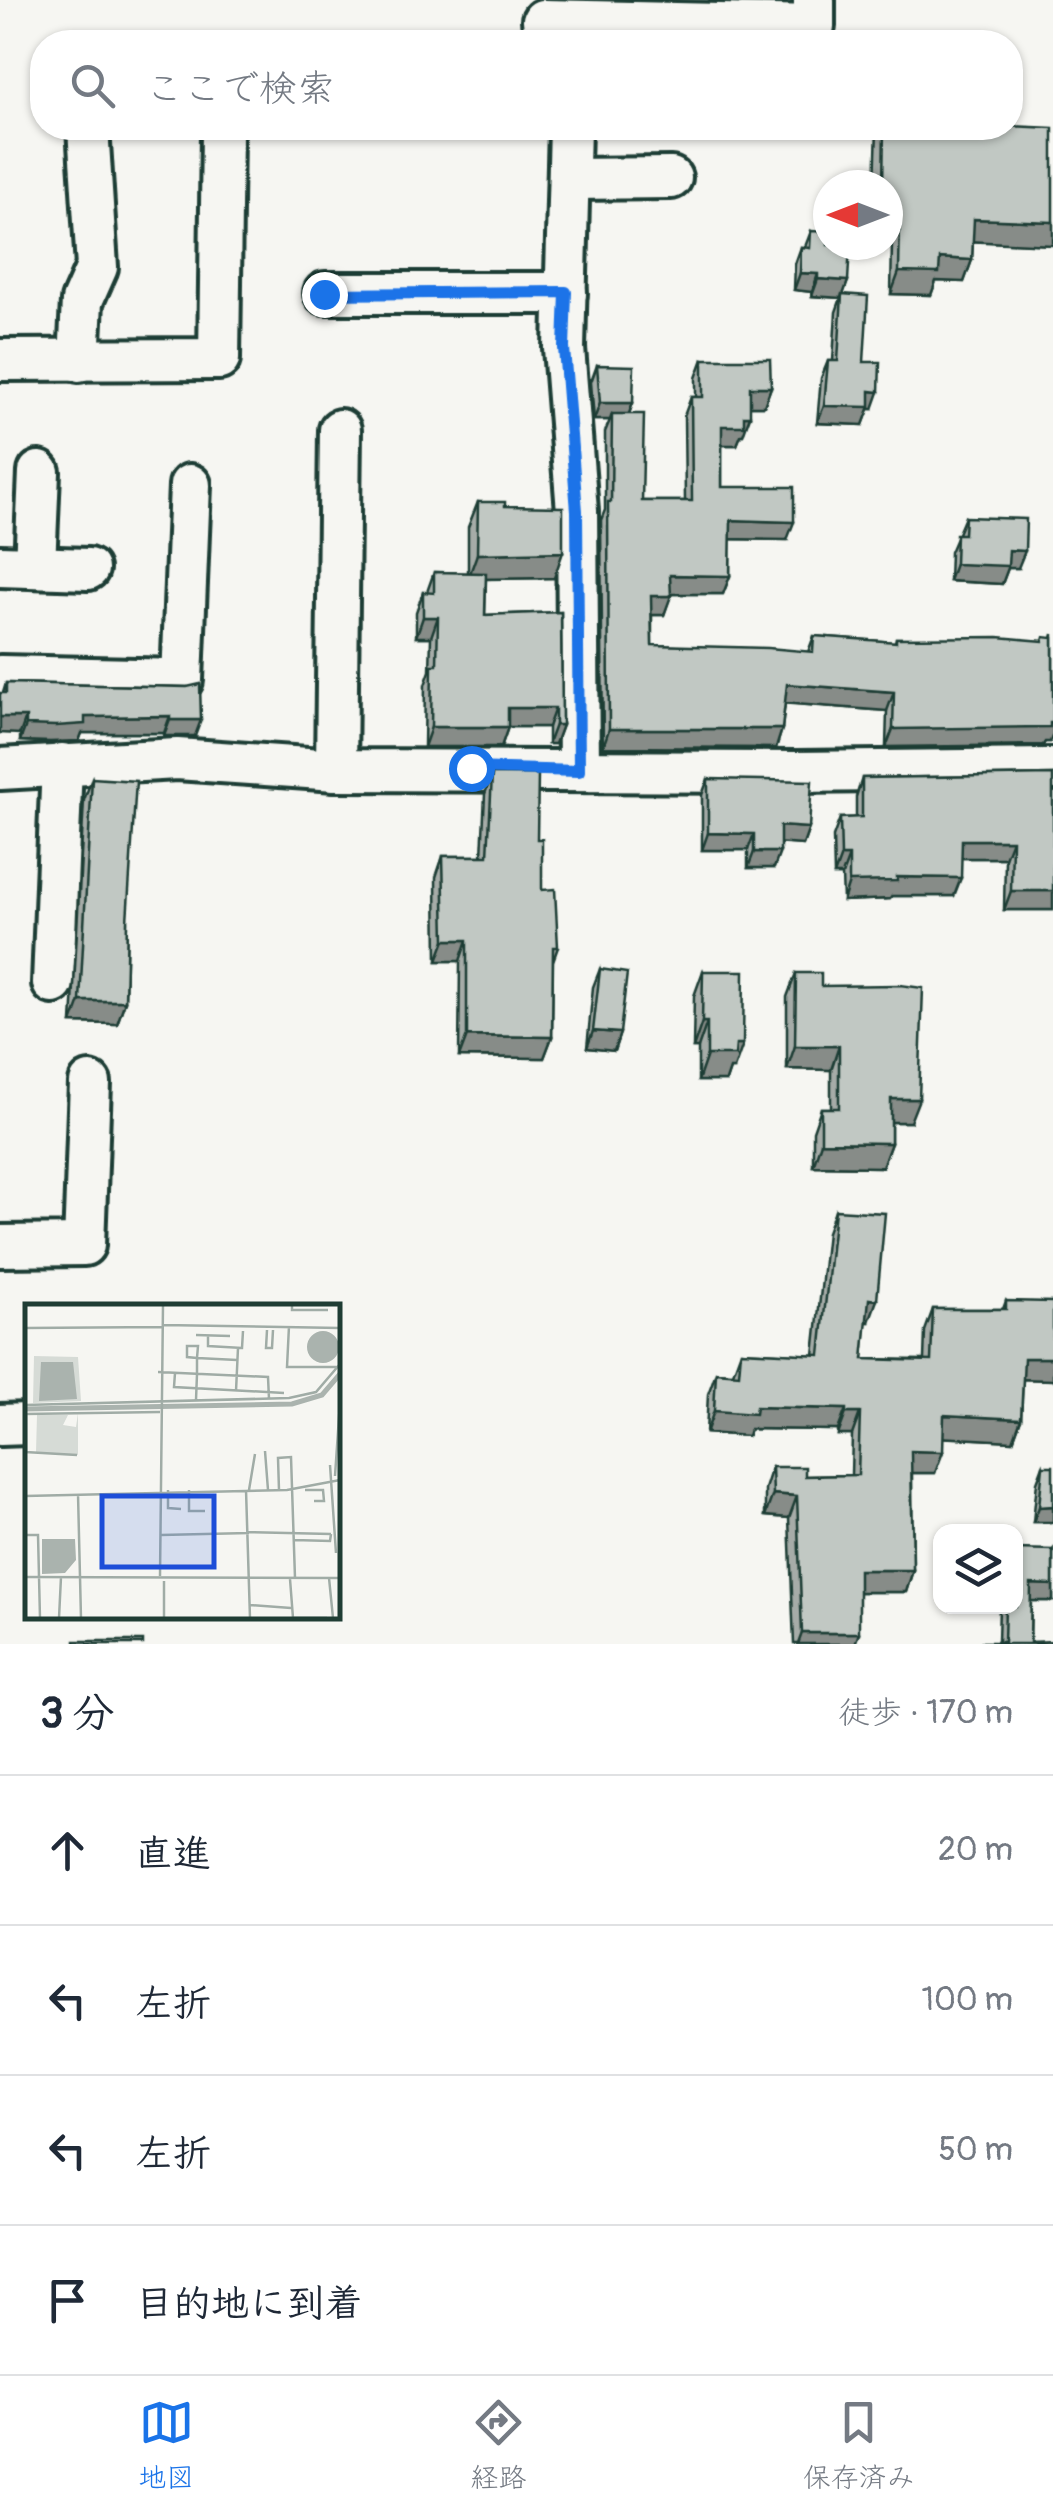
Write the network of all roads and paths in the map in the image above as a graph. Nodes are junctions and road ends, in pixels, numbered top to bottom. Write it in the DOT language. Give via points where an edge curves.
graph roads {
  1 [pos="814,0"];
  2 [pos="543,21"];
  3 [pos="89,140"];
  4 [pos="222,140"];
  5 [pos="570,140"];
  6 [pos="671,178"];
  7 [pos="570,179"];
  8 [pos="566,292"];
  9 [pos="324,294"];
  10 [pos="0,360"];
  11 [pos="79,361"];
  12 [pos="340,430"];
  13 [pos="39,472"];
  14 [pos="190,485"];
  15 [pos="17,566"];
  16 [pos="88,569"];
  17 [pos="0,676"];
  18 [pos="62,764"];
  19 [pos="0,768"];
  20 [pos="1053,768"];
  21 [pos="336,770"];
  22 [pos="579,771"];
  23 [pos="52,982"];
  24 [pos="90,1084"];
  25 [pos="0,1246"];
  1 -- 2 [label="street" via="814,26"];
  3 -- 11 [label="street" via="97,268 82,301"];
  4 -- 11 [label="street" via="218,359"];
  5 -- 7 [label="street"];
  6 -- 7 [label="street"];
  7 -- 8 [label="street"];
  8 -- 9 [label="street"];
  8 -- 22 [label="street" via="577,511"];
  10 -- 11 [label="street"];
  12 -- 21 [label="street"];
  13 -- 15 [label="street"];
  14 -- 17 [label="street" via="182,680"];
  15 -- 16 [label="street"];
  18 -- 19 [label="street"];
  18 -- 21 [label="street" via="177,759"];
  18 -- 23 [label="street"];
  20 -- 22 [label="street"];
  21 -- 22 [label="street"];
  24 -- 25 [label="street" via="84,1245"];
}
